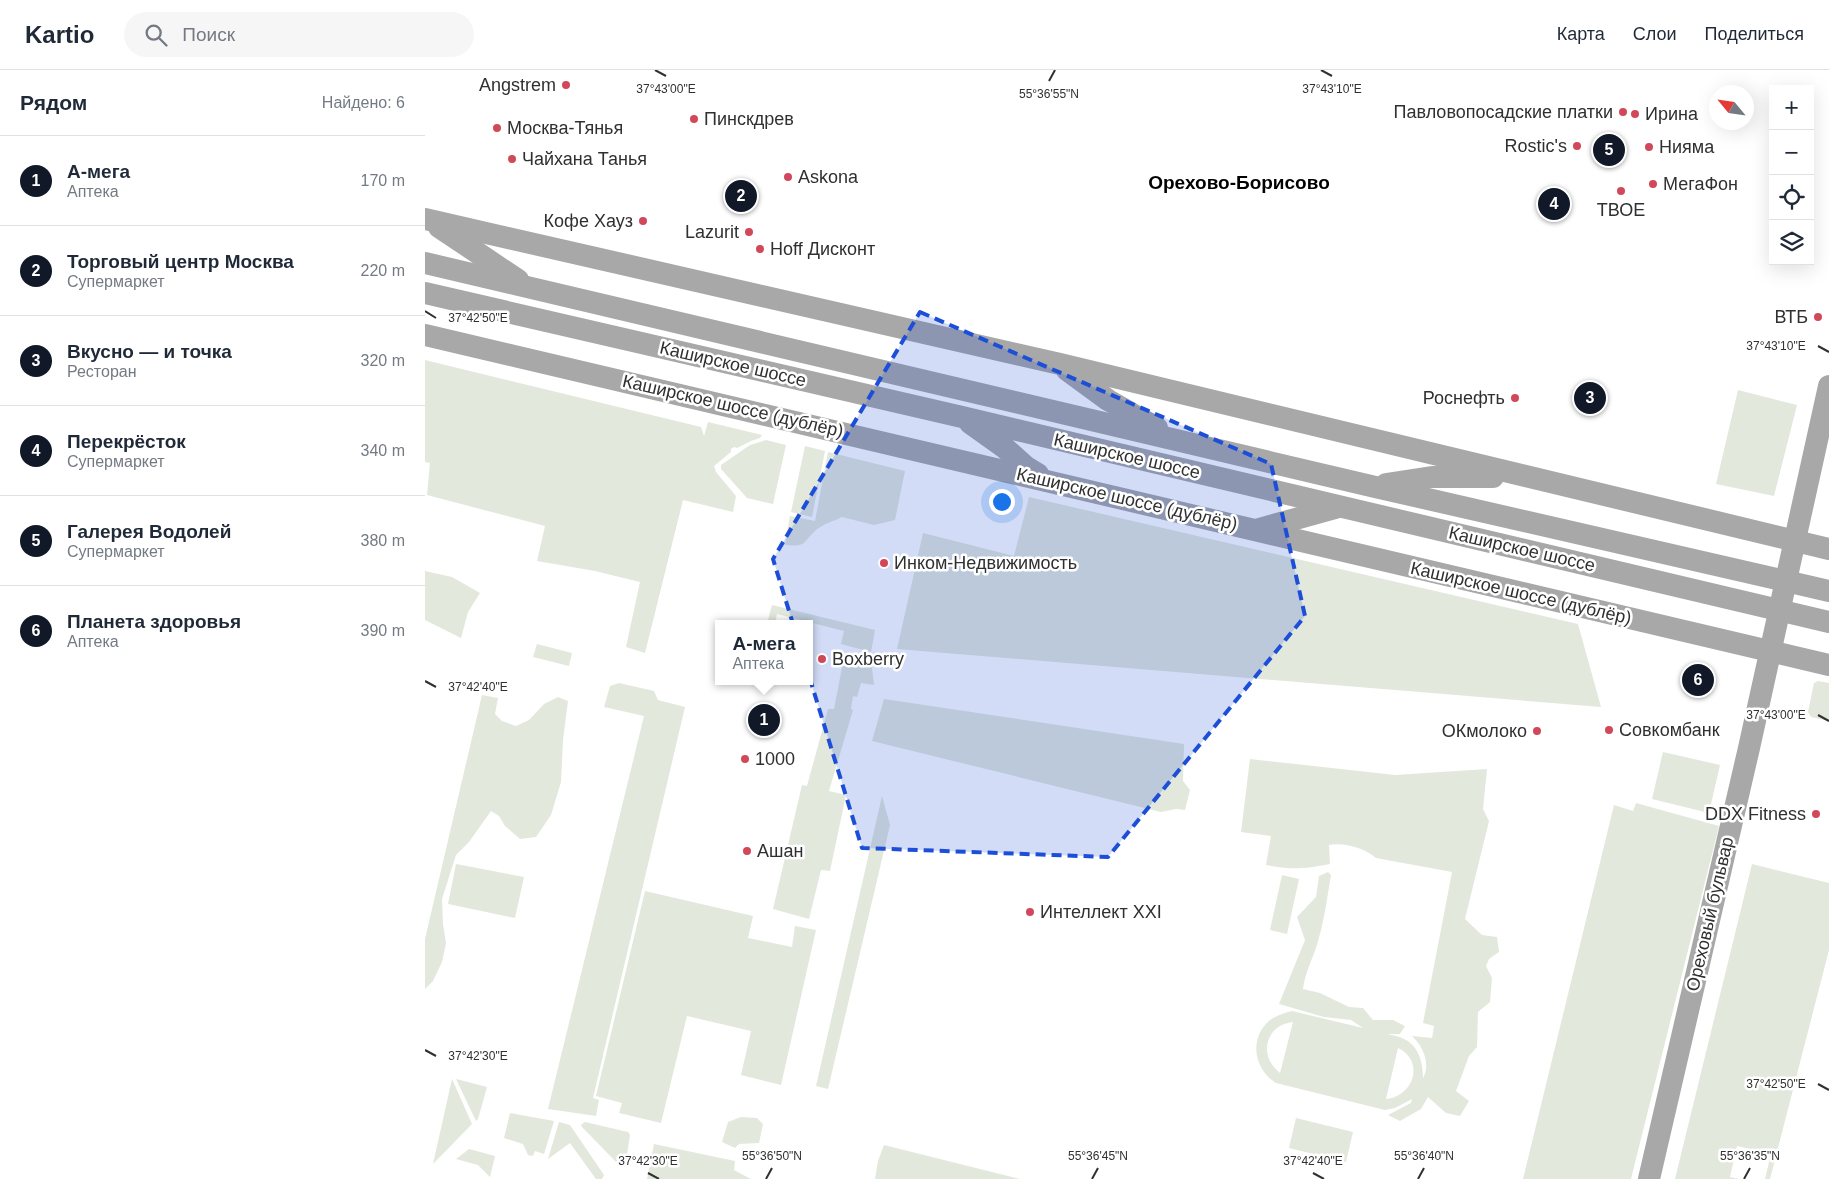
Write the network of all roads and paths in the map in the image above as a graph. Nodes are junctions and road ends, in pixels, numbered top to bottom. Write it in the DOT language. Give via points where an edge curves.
graph roads {
  1 [pos="427,219"];
  2 [pos="425,263"];
  3 [pos="531,289"];
  4 [pos="425,293"];
  5 [pos="425,334"];
  6 [pos="1060,364"];
  7 [pos="1828,392"];
  8 [pos="962,417"];
  9 [pos="1179,440"];
  10 [pos="1529,477"];
  11 [pos="1050,481"];
  12 [pos="1371,486"];
  13 [pos="1341,506"];
  14 [pos="1256,530"];
  15 [pos="1795,541"];
  16 [pos="1829,549"];
  17 [pos="1785,580"];
  18 [pos="1829,591"];
  19 [pos="1779,610"];
  20 [pos="1829,622"];
  21 [pos="1770,652"];
  22 [pos="1829,665"];
  23 [pos="1649,1179"];
  1 -- 3 [label="main road"];
  1 -- 6 [label="main road"];
  2 -- 3 [label="main road, Каширское шоссе"];
  3 -- 9 [label="main road, Каширское шоссе"];
  4 -- 8 [label="main road, Каширское шоссе"];
  5 -- 11 [label="main road, Каширское шоссе (дублёр)"];
  6 -- 9 [label="main road" via="1108,400"];
  6 -- 10 [label="main road"];
  7 -- 15 [label="main road, Ореховый бульвар"];
  8 -- 11 [label="main road" via="1025,466"];
  8 -- 13 [label="main road, Каширское шоссе"];
  9 -- 12 [label="main road, Каширское шоссе"];
  10 -- 12 [label="main road" via="1432,477"];
  10 -- 15 [label="main road"];
  11 -- 14 [label="main road, Каширское шоссе (дублёр)"];
  12 -- 17 [label="main road, Каширское шоссе"];
  13 -- 14 [label="main road"];
  13 -- 19 [label="main road, Каширское шоссе"];
  14 -- 21 [label="main road, Каширское шоссе (дублёр)"];
  15 -- 16 [label="main road"];
  15 -- 17 [label="main road, Ореховый бульвар"];
  17 -- 18 [label="main road, Каширское шоссе"];
  17 -- 19 [label="main road, Ореховый бульвар"];
  19 -- 20 [label="main road, Каширское шоссе"];
  19 -- 21 [label="main road, Ореховый бульвар"];
  21 -- 22 [label="main road, Каширское шоссе (дублёр)"];
  21 -- 23 [label="main road, Ореховый бульвар"];
}
